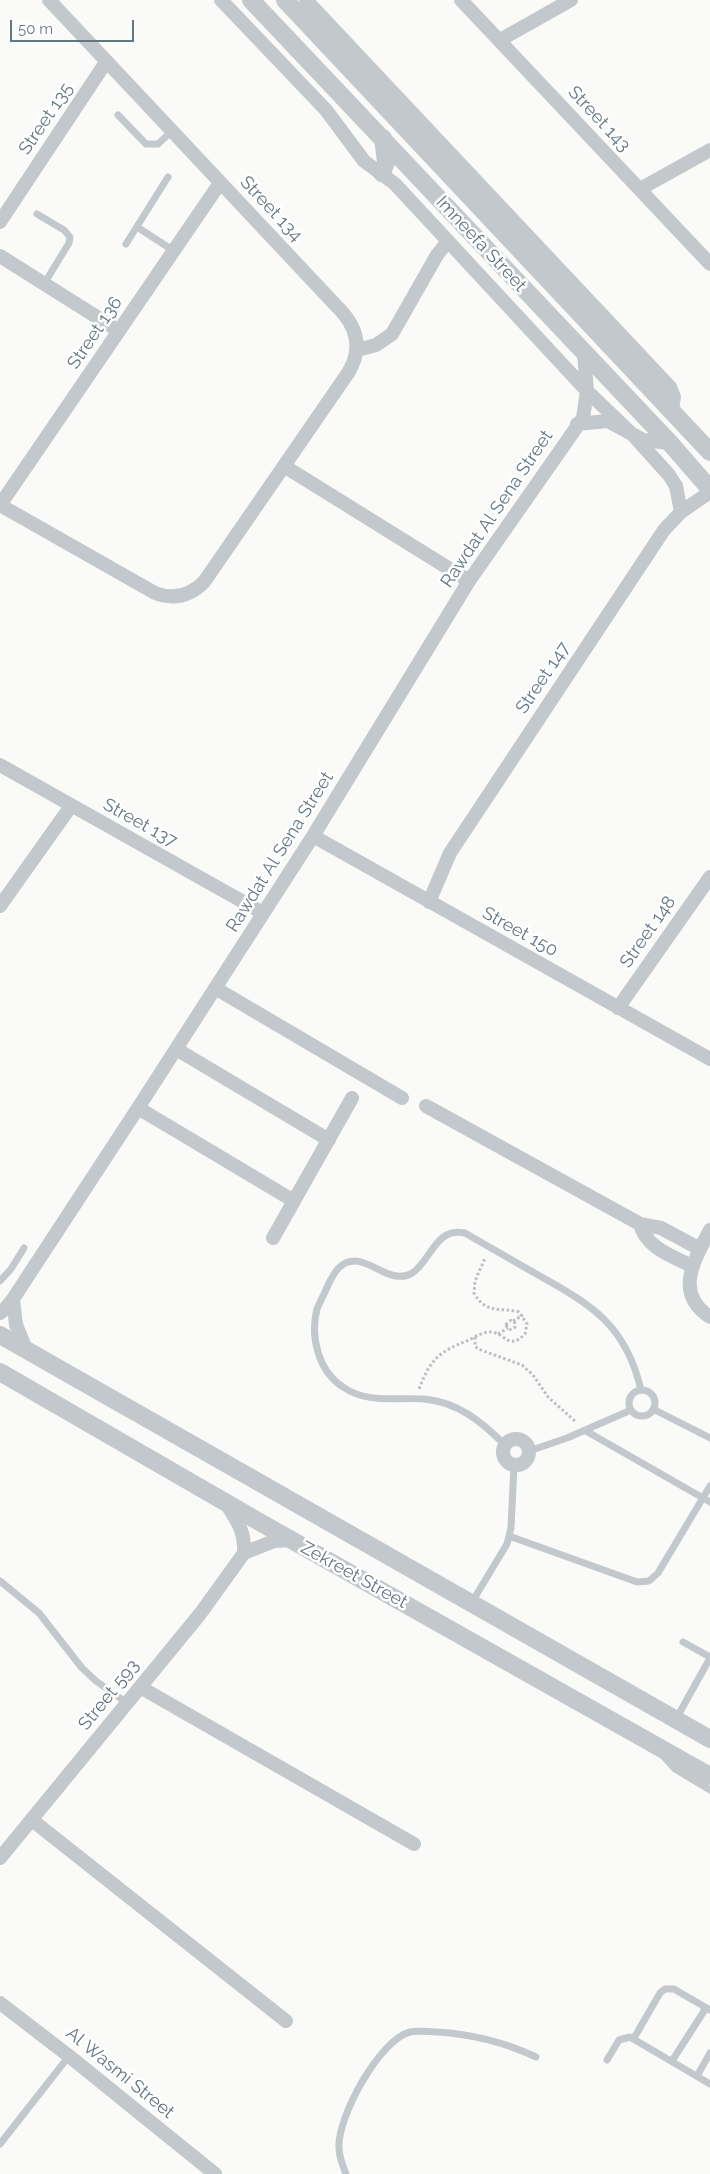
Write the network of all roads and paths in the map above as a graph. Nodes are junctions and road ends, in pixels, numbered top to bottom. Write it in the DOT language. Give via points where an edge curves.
graph roads {
  1 [pos="48,0"];
  2 [pos="221,0"];
  3 [pos="251,0"];
  4 [pos="285,0"];
  5 [pos="306,0"];
  6 [pos="461,0"];
  7 [pos="571,0"];
  8 [pos="500,40"];
  9 [pos="106,62"];
  10 [pos="118,116"];
  11 [pos="172,132"];
  12 [pos="382,138"];
  13 [pos="710,150"];
  14 [pos="382,173"];
  15 [pos="168,177"];
  16 [pos="220,183"];
  17 [pos="640,189"];
  18 [pos="36,214"];
  19 [pos="0,222"];
  20 [pos="137,227"];
  21 [pos="448,241"];
  22 [pos="126,244"];
  23 [pos="174,251"];
  24 [pos="0,256"];
  25 [pos="710,264"];
  26 [pos="43,284"];
  27 [pos="119,331"];
  28 [pos="357,350"];
  29 [pos="584,353"];
  30 [pos="587,391"];
  31 [pos="672,410"];
  32 [pos="577,424"];
  33 [pos="633,435"];
  34 [pos="670,443"];
  35 [pos="710,452"];
  36 [pos="284,466"];
  37 [pos="710,490"];
  38 [pos="0,505"];
  39 [pos="681,512"];
  40 [pos="469,581"];
  41 [pos="0,765"];
  42 [pos="71,806"];
  43 [pos="312,836"];
  44 [pos="710,878"];
  45 [pos="429,902"];
  46 [pos="0,906"];
  47 [pos="263,913"];
  48 [pos="215,988"];
  49 [pos="618,1008"];
  50 [pos="176,1049"];
  51 [pos="710,1060"];
  52 [pos="352,1098"];
  53 [pos="402,1098"];
  54 [pos="426,1106"];
  55 [pos="138,1108"];
  56 [pos="329,1140"];
  57 [pos="294,1201"];
  58 [pos="640,1224"];
  59 [pos="710,1230"];
  60 [pos="273,1238"];
  61 [pos="489,1247"];
  62 [pos="24,1248"];
  63 [pos="700,1249"];
  64 [pos="692,1266"];
  65 [pos="0,1281"];
  66 [pos="13,1298"];
  67 [pos="0,1312"];
  68 [pos="523,1315"];
  69 [pos="710,1317"];
  70 [pos="513,1321"];
  71 [pos="508,1328"];
  72 [pos="498,1334"];
  73 [pos="0,1335"];
  74 [pos="475,1337"];
  75 [pos="26,1349"];
  76 [pos="0,1372"];
  77 [pos="641,1390"];
  78 [pos="416,1399"];
  79 [pos="653,1409"];
  80 [pos="631,1410"];
  81 [pos="586,1431"];
  82 [pos="710,1438"];
  83 [pos="505,1445"];
  84 [pos="529,1451"];
  85 [pos="514,1465"];
  86 [pos="710,1486"];
  87 [pos="703,1498"];
  88 [pos="225,1502"];
  89 [pos="710,1502"];
  90 [pos="509,1536"];
  91 [pos="292,1540"];
  92 [pos="244,1553"];
  93 [pos="0,1581"];
  94 [pos="472,1602"];
  95 [pos="682,1642"];
  96 [pos="710,1658"];
  97 [pos="140,1687"];
  98 [pos="127,1703"];
  99 [pos="676,1720"];
  100 [pos="710,1739"];
  101 [pos="655,1745"];
  102 [pos="710,1776"];
  103 [pos="710,1790"];
  104 [pos="32,1820"];
  105 [pos="414,1844"];
  106 [pos="0,1858"];
  107 [pos="0,2003"];
  108 [pos="708,2009"];
  109 [pos="286,2021"];
  110 [pos="634,2038"];
  111 [pos="710,2053"];
  112 [pos="70,2056"];
  113 [pos="536,2057"];
  114 [pos="607,2060"];
  115 [pos="672,2061"];
  116 [pos="697,2076"];
  117 [pos="710,2084"];
  118 [pos="0,2144"];
  119 [pos="216,2174"];
  120 [pos="346,2174"];
  1 -- 9 [label="street, Street 134"];
  2 -- 14 [label="street" via="326,110 369,166"];
  3 -- 12 [label="street, Imneefa Street"];
  4 -- 31 [label="street, Imneefa Street"];
  5 -- 31 [label="street" via="670,387 674,397"];
  6 -- 8 [label="street, Street 143"];
  7 -- 8 [label="street"];
  8 -- 17 [label="street, Street 143"];
  9 -- 11 [label="street, Street 134"];
  9 -- 19 [label="street, Street 135"];
  10 -- 11 [label="lane" via="146,144 158,144"];
  11 -- 16 [label="street, Street 134"];
  12 -- 14 [label="street" via="386,162"];
  12 -- 29 [label="street, Imneefa Street"];
  13 -- 17 [label="street"];
  14 -- 21 [label="street"];
  15 -- 20 [label="lane"];
  16 -- 23 [label="street, Street 136"];
  16 -- 28 [label="street, Street 134" via="348,319 355,334"];
  17 -- 25 [label="street, Street 143"];
  18 -- 26 [label="lane" via="70,237 69,244"];
  20 -- 22 [label="lane"];
  20 -- 23 [label="lane"];
  21 -- 28 [label="street" via="392,334 376,345"];
  21 -- 30 [label="street"];
  23 -- 27 [label="street, Street 136"];
  24 -- 26 [label="street"];
  26 -- 27 [label="street"];
  27 -- 38 [label="street, Street 136"];
  28 -- 36 [label="street" via="348,373"];
  29 -- 30 [label="street, Rawdat Al Sena Street"];
  29 -- 34 [label="street, Imneefa Street"];
  30 -- 32 [label="street, Rawdat Al Sena Street" via="584,418"];
  30 -- 33 [label="street"];
  31 -- 35 [label="street, Imneefa Street"];
  32 -- 33 [label="street, Rawdat Al Sena Street" via="608,422"];
  32 -- 40 [label="street, Rawdat Al Sena Street"];
  33 -- 34 [label="street, Rawdat Al Sena Street"];
  33 -- 39 [label="street" via="673,481"];
  34 -- 37 [label="street, Imneefa Street"];
  36 -- 38 [label="street" via="204,582 192,592 178,596 155,593"];
  36 -- 40 [label="street"];
  37 -- 39 [label="street, Street 147"];
  39 -- 45 [label="street, Street 147" via="664,530 450,853"];
  40 -- 43 [label="street, Rawdat Al Sena Street"];
  41 -- 42 [label="street, Street 137"];
  42 -- 46 [label="street"];
  42 -- 47 [label="street, Street 137"];
  43 -- 45 [label="street, Street 150"];
  43 -- 47 [label="street, Rawdat Al Sena Street"];
  44 -- 49 [label="street, Street 148"];
  45 -- 49 [label="street, Street 150"];
  47 -- 48 [label="street, Rawdat Al Sena Street"];
  48 -- 50 [label="street, Rawdat Al Sena Street"];
  48 -- 53 [label="street"];
  49 -- 51 [label="street, Street 150"];
  50 -- 55 [label="street, Rawdat Al Sena Street"];
  50 -- 56 [label="street"];
  52 -- 56 [label="street"];
  54 -- 58 [label="street"];
  55 -- 57 [label="street"];
  55 -- 66 [label="street, Rawdat Al Sena Street"];
  56 -- 57 [label="street"];
  57 -- 60 [label="street"];
  58 -- 63 [label="street" via="662,1228"];
  58 -- 64 [label="street" via="648,1241"];
  59 -- 63 [label="street"];
  61 -- 68 [label="path" via="475,1281 474,1293 496,1310 513,1310"];
  61 -- 77 [label="lane" via="579,1298 602,1315 627,1349"];
  61 -- 78 [label="lane" via="465,1233 450,1232 438,1241 416,1271 402,1277 361,1262 348,1262 335,1271 322,1298 316,1319 316,1342 324,1367 332,1378 342,1387 362,1396"];
  62 -- 65 [label="lane"];
  63 -- 64 [label="street"];
  64 -- 69 [label="street" via="691,1292 699,1308"];
  66 -- 67 [label="street, Rawdat Al Sena Street"];
  66 -- 75 [label="street" via="16,1325"];
  68 -- 70 [label="path"];
  68 -- 72 [label="path" via="527,1329 520,1338 508,1341"];
  70 -- 71 [label="path" via="507,1324"];
  70 -- 71 [label="path" via="515,1328"];
  71 -- 72 [label="path"];
  72 -- 74 [label="path" via="488,1332"];
  73 -- 75 [label="street, Zekreet Street"];
  74 -- 78 [label="path" via="435,1358 427,1368"];
  74 -- 81 [label="path" via="478,1349 514,1361 529,1371 548,1397"];
  75 -- 94 [label="street, Zekreet Street"];
  76 -- 88 [label="street, Zekreet Street"];
  77 -- 79 [label="lane" via="646,1390 654,1398"];
  77 -- 80 [label="lane" via="631,1395"];
  78 -- 83 [label="lane" via="462,1410 482,1423"];
  79 -- 80 [label="lane" via="640,1416"];
  79 -- 82 [label="lane"];
  80 -- 81 [label="lane"];
  81 -- 84 [label="lane"];
  81 -- 87 [label="lane"];
  83 -- 84 [label="street" via="519,1439 524,1441"];
  83 -- 85 [label="street" via="505,1460"];
  84 -- 85 [label="street" via="525,1462"];
  85 -- 90 [label="lane"];
  86 -- 87 [label="lane"];
  87 -- 89 [label="lane"];
  87 -- 90 [label="lane" via="658,1573 649,1581 643,1582"];
  88 -- 91 [label="street, Zekreet Street"];
  88 -- 92 [label="street" via="241,1527 245,1538"];
  90 -- 94 [label="lane" via="504,1552"];
  91 -- 92 [label="street" via="274,1541"];
  91 -- 101 [label="street, Zekreet Street"];
  92 -- 97 [label="street, Street 593" via="215,1595"];
  93 -- 98 [label="lane" via="39,1613 82,1668"];
  94 -- 99 [label="street, Zekreet Street"];
  95 -- 96 [label="lane"];
  96 -- 99 [label="lane"];
  97 -- 98 [label="street, Street 593"];
  97 -- 105 [label="street"];
  98 -- 104 [label="street, Street 593"];
  99 -- 100 [label="street, Zekreet Street"];
  101 -- 102 [label="street, Zekreet Street"];
  101 -- 103 [label="lane" via="675,1769"];
  104 -- 106 [label="street, Street 593"];
  104 -- 109 [label="street"];
  107 -- 112 [label="street, Al Wasmi Street"];
  108 -- 110 [label="lane" via="674,1989 665,1989 660,1992"];
  108 -- 115 [label="lane"];
  110 -- 114 [label="lane" via="626,2036 619,2040"];
  110 -- 115 [label="lane"];
  111 -- 116 [label="lane"];
  112 -- 118 [label="lane"];
  112 -- 119 [label="street, Al Wasmi Street"];
  113 -- 120 [label="lane" via="499,2042 468,2035 410,2032 395,2040 385,2049 354,2096 338,2147"];
  115 -- 116 [label="lane"];
  116 -- 117 [label="lane"];
}
